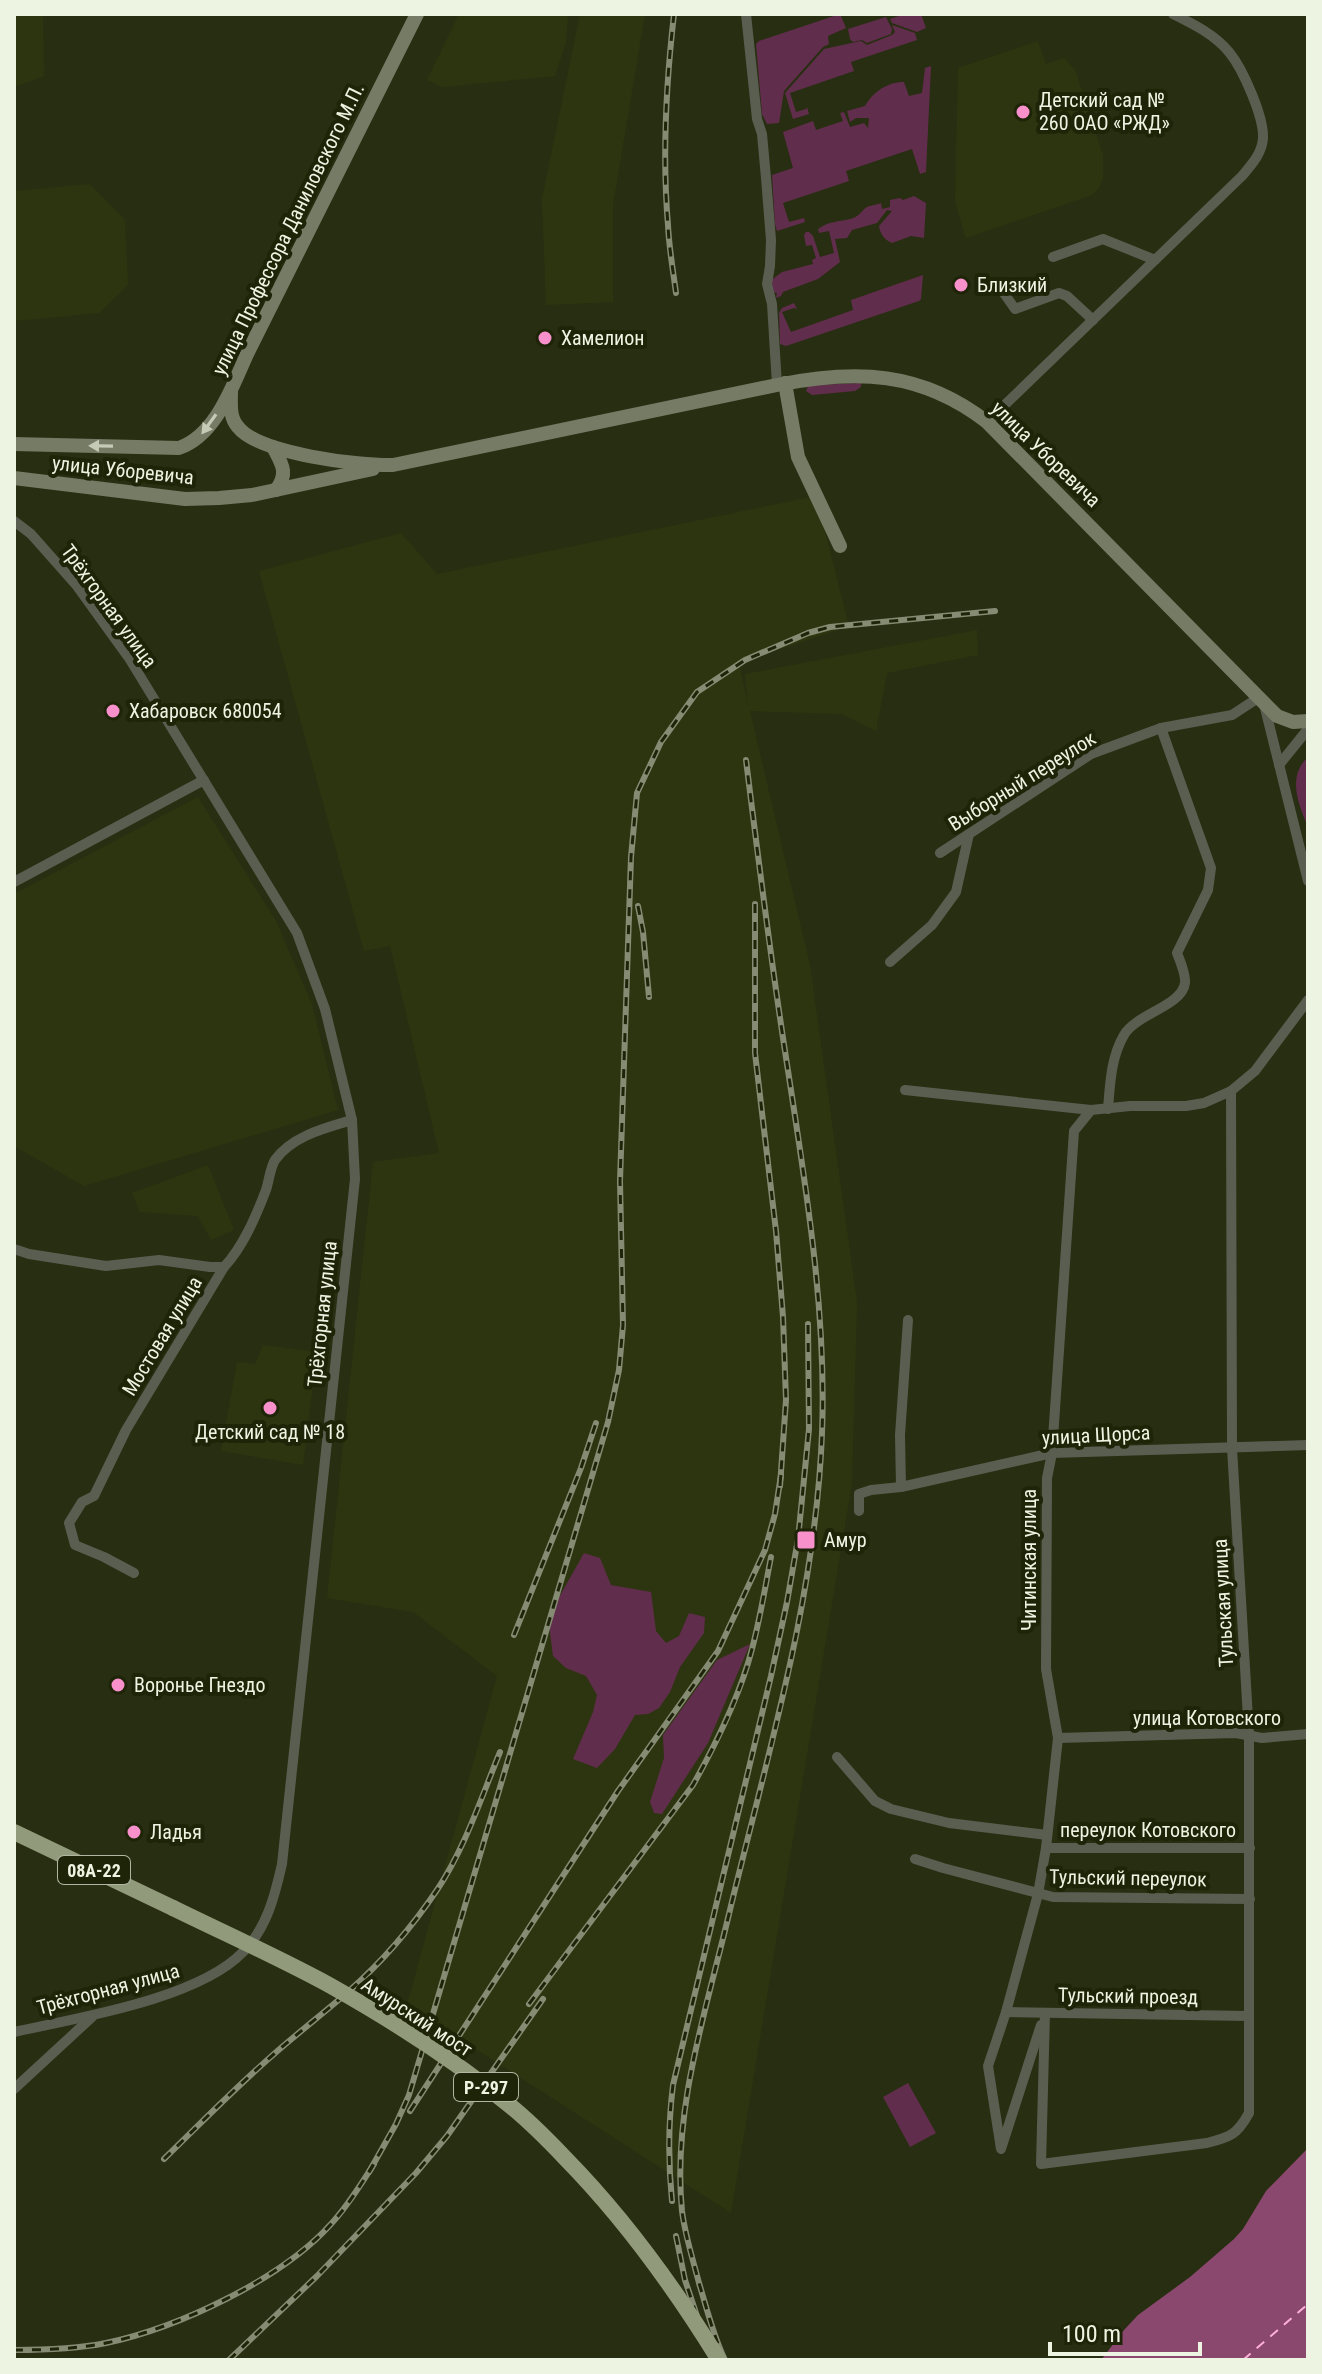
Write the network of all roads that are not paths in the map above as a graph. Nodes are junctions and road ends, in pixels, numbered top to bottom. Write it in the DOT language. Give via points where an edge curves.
graph roads {
  1 [pos="417,14"];
  2 [pos="746,14"];
  3 [pos="1173,14"];
  4 [pos="1053,257"];
  5 [pos="1155,260"];
  6 [pos="1001,289"];
  7 [pos="1093,320"];
  8 [pos="781,384"];
  9 [pos="231,391"];
  10 [pos="987,422"];
  11 [pos="14,444"];
  12 [pos="273,447"];
  13 [pos="179,448"];
  14 [pos="393,465"];
  15 [pos="14,478"];
  16 [pos="276,490"];
  17 [pos="14,521"];
  18 [pos="840,546"];
  19 [pos="1261,701"];
  20 [pos="1308,721"];
  21 [pos="1161,728"];
  22 [pos="1308,729"];
  23 [pos="1279,765"];
  24 [pos="204,780"];
  25 [pos="969,834"];
  26 [pos="940,853"];
  27 [pos="1308,881"];
  28 [pos="14,882"];
  29 [pos="890,962"];
  30 [pos="1308,1000"];
  31 [pos="905,1090"];
  32 [pos="1231,1091"];
  33 [pos="1108,1109"];
  34 [pos="1091,1110"];
  35 [pos="352,1120"];
  36 [pos="14,1249"];
  37 [pos="224,1267"];
  38 [pos="908,1320"];
  39 [pos="1308,1445"];
  40 [pos="1232,1448"];
  41 [pos="1052,1453"];
  42 [pos="901,1487"];
  43 [pos="859,1511"];
  44 [pos="134,1573"];
  45 [pos="1308,1734"];
  46 [pos="1249,1735"];
  47 [pos="1058,1738"];
  48 [pos="837,1757"];
  49 [pos="14,1832"];
  50 [pos="1047,1835"];
  51 [pos="1046,1848"];
  52 [pos="1250,1848"];
  53 [pos="915,1859"];
  54 [pos="1038,1894"];
  55 [pos="1250,1899"];
  56 [pos="173,1908"];
  57 [pos="1006,2012"];
  58 [pos="1045,2013"];
  59 [pos="94,2014"];
  60 [pos="1249,2016"];
  61 [pos="14,2032"];
  62 [pos="14,2089"];
  63 [pos="719,2360"];
  1 -- 9 [label="main road, улица Профессора Даниловского М.П."];
  2 -- 8 [label="street" via="762,134 771,240 767,284"];
  3 -- 5 [label="street" via="1208,32 1230,52 1260,116 1263,139 1242,176"];
  4 -- 5 [label="street" via="1103,239"];
  5 -- 7 [label="street"];
  6 -- 7 [label="street" via="1015,309 1059,293"];
  7 -- 10 [label="street"];
  8 -- 10 [label="main road, улица Уборевича" via="831,375 905,382 947,395"];
  8 -- 14 [label="main road, улица Уборевича"];
  8 -- 18 [label="main road" via="798,457"];
  9 -- 12 [label="main road, улица Уборевича" via="231,415 238,428"];
  9 -- 13 [label="main road, улица Профессора Даниловского М.П., one-way" via="205,432"];
  10 -- 19 [label="main road, улица Уборевича"];
  13 -- 11 [label="main road, улица Уборевича, one-way"];
  12 -- 14 [label="main road, улица Уборевича"];
  12 -- 16 [label="main road" via="283,466 283,481"];
  14 -- 16 [label="main road, улица Уборевича"];
  15 -- 16 [label="main road, улица Уборевича" via="185,499"];
  17 -- 24 [label="street, Трёхгорная улица" via="77,586 129,658"];
  19 -- 20 [label="main road, улица Уборевича" via="1277,716"];
  19 -- 21 [label="street, Выборный переулок" via="1232,715"];
  19 -- 23 [label="street"];
  21 -- 25 [label="street, Выборный переулок" via="1091,754"];
  21 -- 33 [label="street" via="1211,880 1177,953 1184,988 1125,1033 1111,1070"];
  22 -- 23 [label="street"];
  23 -- 27 [label="street"];
  24 -- 28 [label="street"];
  24 -- 35 [label="street, Трёхгорная улица" via="297,933 325,1009"];
  25 -- 26 [label="street, Выборный переулок"];
  25 -- 29 [label="street" via="956,892 932,925"];
  30 -- 32 [label="street" via="1255,1071"];
  31 -- 34 [label="street"];
  32 -- 33 [label="street" via="1186,1106"];
  32 -- 40 [label="street, Тульская улица"];
  33 -- 34 [label="street"];
  34 -- 41 [label="street, Читинская улица" via="1074,1131"];
  35 -- 37 [label="street, Мостовая улица" via="295,1141 274,1161 235,1256"];
  35 -- 59 [label="street, Трёхгорная улица" via="355,1179 274,1902 243,1953 223,1968 195,1984"];
  36 -- 37 [label="street" via="106,1266 159,1260"];
  37 -- 44 [label="street, Мостовая улица" via="126,1430 94,1496 82,1502 69,1523 75,1545"];
  38 -- 42 [label="street"];
  39 -- 40 [label="street, улица Щорса"];
  40 -- 41 [label="street, улица Щорса"];
  40 -- 46 [label="street, Тульская улица"];
  41 -- 42 [label="street, улица Щорса"];
  41 -- 47 [label="street, Читинская улица" via="1047,1478 1046,1669"];
  42 -- 43 [label="street, улица Щорса" via="859,1494"];
  45 -- 46 [label="street, улица Котовского"];
  46 -- 47 [label="street, улица Котовского"];
  46 -- 52 [label="street, Тульская улица"];
  47 -- 50 [label="street, Читинская улица"];
  48 -- 50 [label="street, Тульский переулок" via="875,1801 891,1809 949,1823"];
  49 -- 56 [label="highway, 08А-22"];
  50 -- 51 [label="street, Читинская улица"];
  51 -- 52 [label="street, переулок Котовского"];
  51 -- 54 [label="street, Читинская улица"];
  52 -- 55 [label="street, Тульская улица"];
  53 -- 54 [label="street, Тульский переулок"];
  54 -- 55 [label="street, Тульский переулок"];
  54 -- 57 [label="street, Читинская улица"];
  55 -- 60 [label="street, Тульская улица"];
  56 -- 63 [label="highway, Амурский мост / Р-297, bridge" via="330,1985 441,2054 510,2105 598,2191 642,2244"];
  57 -- 58 [label="street, Тульский проезд"];
  57 -- 58 [label="street, Читинская улица" via="988,2066 1001,2149"];
  58 -- 60 [label="street, Тульский проезд"];
  58 -- 60 [label="street, Тульская улица" via="1041,2164 1231,2136 1249,2113"];
  59 -- 61 [label="street, Трёхгорная улица"];
  59 -- 62 [label="street"];
}
